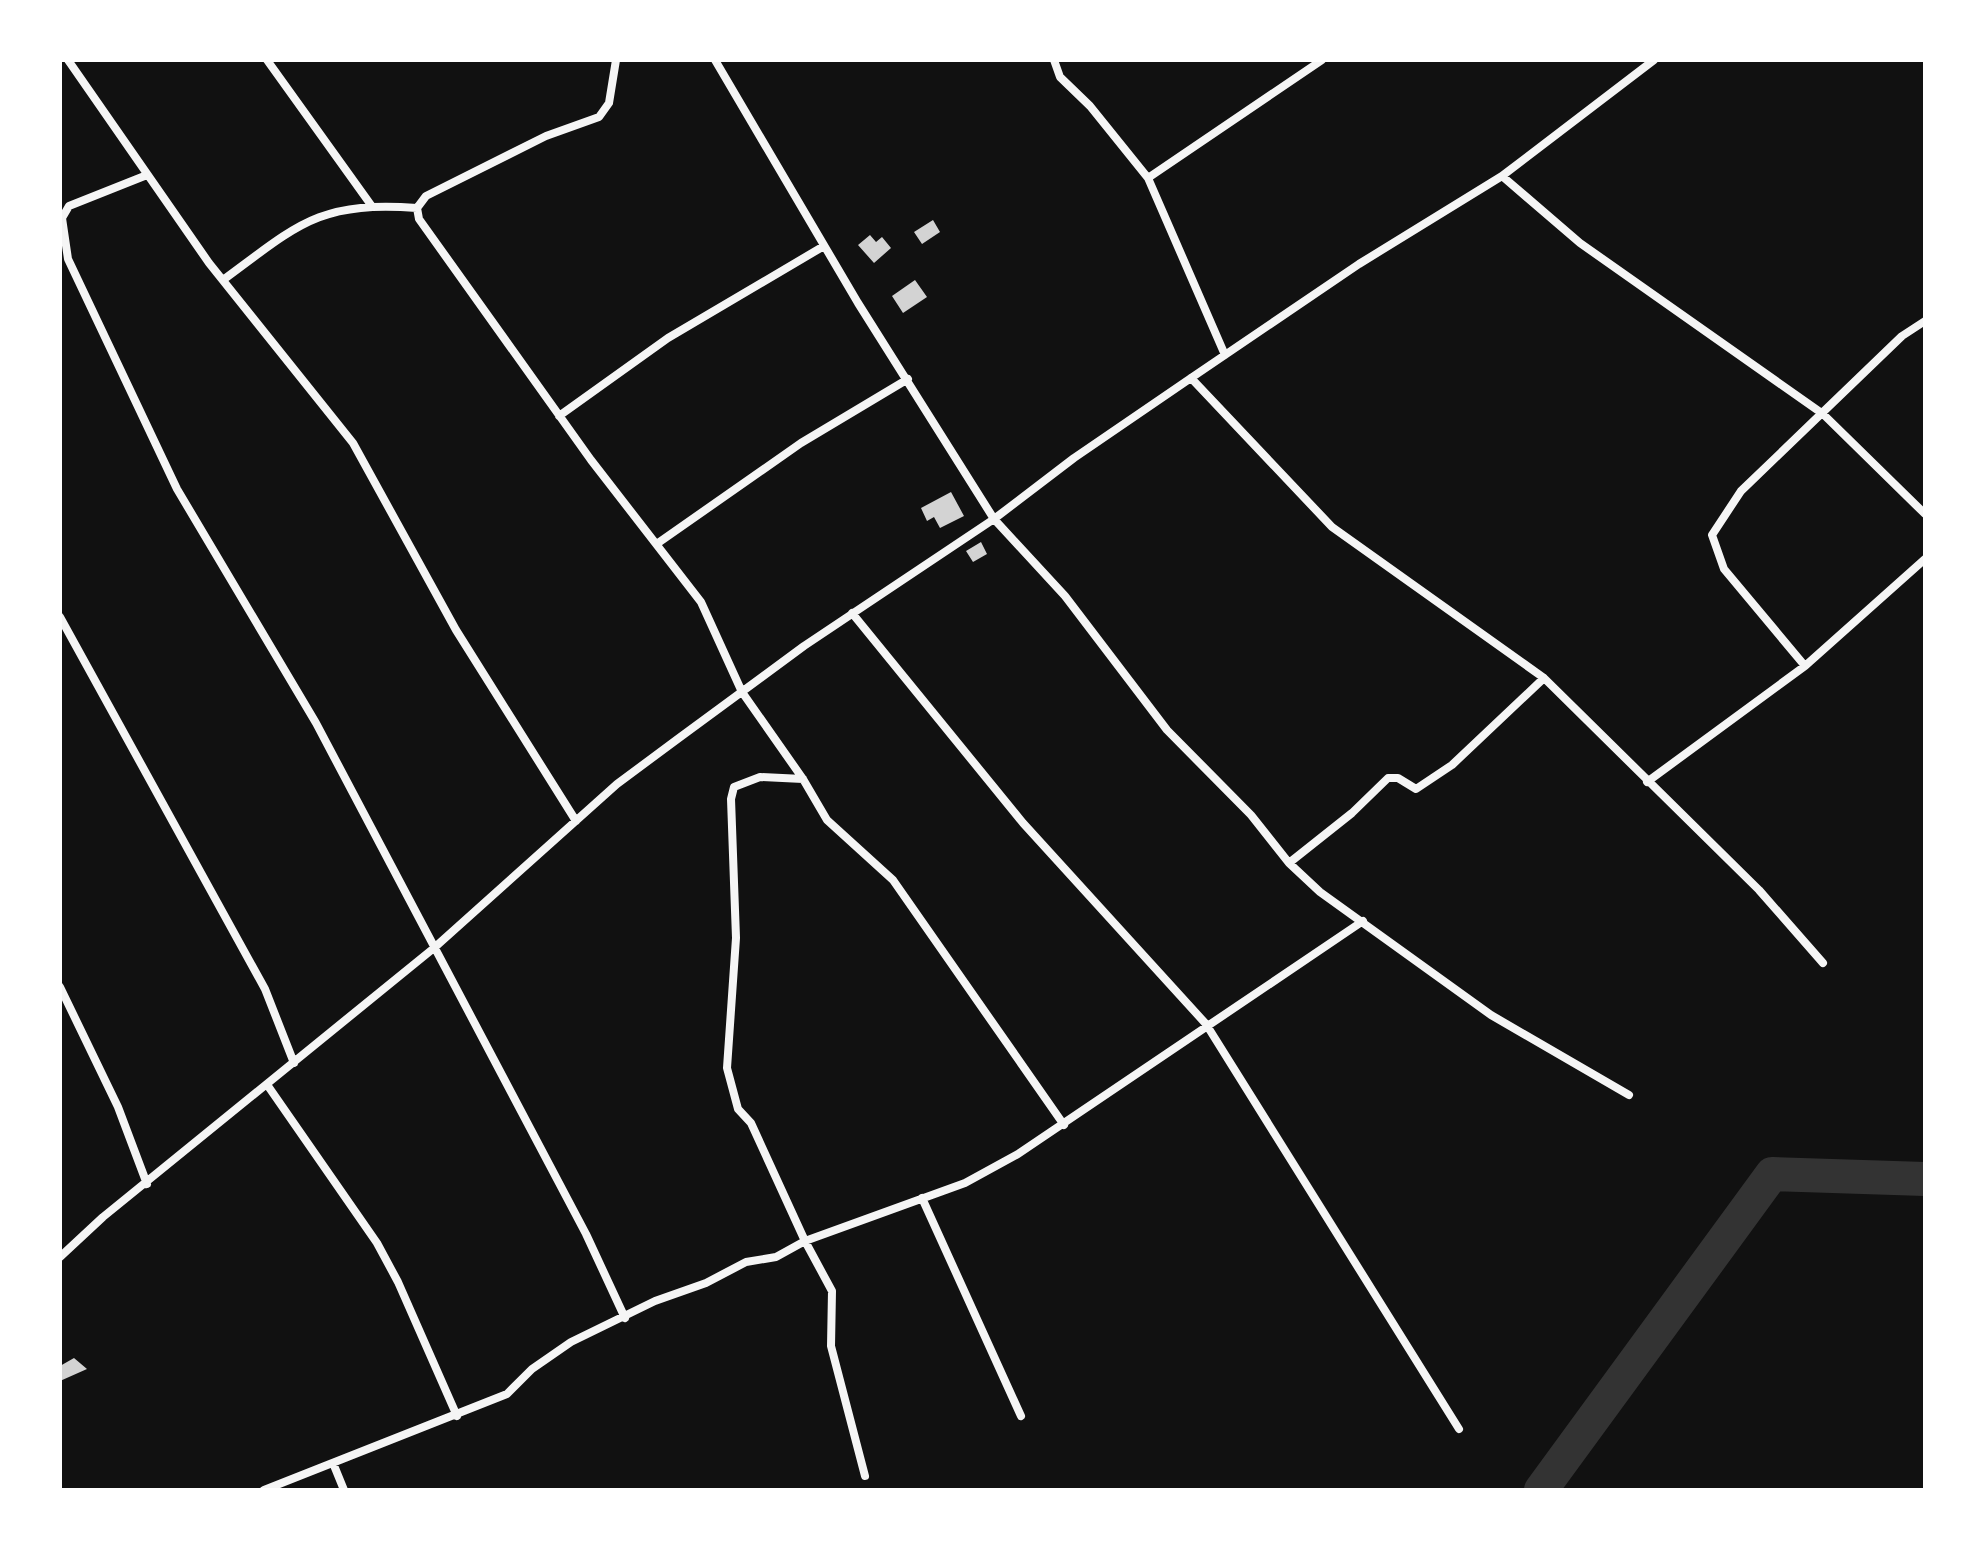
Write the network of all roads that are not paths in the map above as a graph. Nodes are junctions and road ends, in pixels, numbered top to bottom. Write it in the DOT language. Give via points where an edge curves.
graph roads {
  1 [pos="68,60"];
  2 [pos="267,60"];
  3 [pos="616,60"];
  4 [pos="715,60"];
  5 [pos="1054,60"];
  6 [pos="1322,60"];
  7 [pos="1654,60"];
  8 [pos="147,175"];
  9 [pos="1502,176"];
  10 [pos="1148,178"];
  11 [pos="371,205"];
  12 [pos="417,208"];
  13 [pos="824,246"];
  14 [pos="223,280"];
  15 [pos="1925,321"];
  16 [pos="1225,355"];
  17 [pos="1191,378"];
  18 [pos="908,379"];
  19 [pos="1823,414"];
  20 [pos="559,416"];
  21 [pos="1925,514"];
  22 [pos="994,519"];
  23 [pos="658,543"];
  24 [pos="1925,559"];
  25 [pos="852,613"];
  26 [pos="60,617"];
  27 [pos="1805,666"];
  28 [pos="1544,678"];
  29 [pos="742,692"];
  30 [pos="803,779"];
  31 [pos="1647,782"];
  32 [pos="576,821"];
  33 [pos="1289,863"];
  34 [pos="1363,921"];
  35 [pos="434,948"];
  36 [pos="1823,963"];
  37 [pos="60,987"];
  38 [pos="1206,1024"];
  39 [pos="294,1063"];
  40 [pos="268,1086"];
  41 [pos="1629,1095"];
  42 [pos="1064,1125"];
  43 [pos="147,1184"];
  44 [pos="922,1198"];
  45 [pos="805,1241"];
  46 [pos="60,1257"];
  47 [pos="625,1318"];
  48 [pos="457,1416"];
  49 [pos="1021,1416"];
  50 [pos="1459,1429"];
  51 [pos="333,1463"];
  52 [pos="865,1476"];
  53 [pos="264,1490"];
  54 [pos="344,1490"];
  1 -- 8 [label="street"];
  2 -- 11 [label="street"];
  3 -- 12 [label="street" via="609,103 599,117 546,136 426,196"];
  4 -- 13 [label="street"];
  5 -- 10 [label="street" via="1060,77"];
  6 -- 10 [label="street"];
  7 -- 9 [label="street"];
  8 -- 14 [label="street"];
  8 -- 35 [label="street" via="69,206 62,218 68,259 177,489 316,723"];
  9 -- 16 [label="street"];
  9 -- 19 [label="street" via="1580,243"];
  10 -- 16 [label="street"];
  11 -- 12 [label="street"];
  11 -- 14 [label="street" via="336,210 293,228"];
  12 -- 20 [label="street" via="419,219"];
  13 -- 18 [label="street"];
  13 -- 20 [label="street" via="668,338"];
  14 -- 32 [label="street" via="353,443 456,630"];
  15 -- 19 [label="street" via="1902,336"];
  16 -- 17 [label="street"];
  17 -- 22 [label="street"];
  17 -- 28 [label="street" via="1332,527"];
  18 -- 22 [label="street"];
  18 -- 23 [label="street" via="801,443"];
  19 -- 21 [label="street"];
  19 -- 27 [label="street" via="1741,491 1712,535 1724,569"];
  20 -- 23 [label="street"];
  22 -- 25 [label="street"];
  22 -- 33 [label="street" via="1065,596 1167,730 1251,815"];
  23 -- 29 [label="street" via="701,602"];
  24 -- 27 [label="street"];
  25 -- 29 [label="street"];
  25 -- 38 [label="street" via="1023,823"];
  26 -- 39 [label="street" via="265,989"];
  27 -- 31 [label="street"];
  28 -- 31 [label="street"];
  28 -- 33 [label="street" via="1452,765 1416,789 1388,778"];
  29 -- 30 [label="street"];
  29 -- 32 [label="street" via="617,784"];
  30 -- 42 [label="street" via="827,820 893,880"];
  30 -- 45 [label="street" via="760,777 734,787 736,938 727,1068 738,1109 751,1123"];
  31 -- 36 [label="street" via="1759,890"];
  32 -- 35 [label="street"];
  33 -- 34 [label="street"];
  34 -- 38 [label="street"];
  34 -- 41 [label="street" via="1491,1015"];
  35 -- 39 [label="street"];
  35 -- 47 [label="street"];
  37 -- 43 [label="street" via="118,1107"];
  38 -- 42 [label="street"];
  38 -- 50 [label="street"];
  39 -- 40 [label="street"];
  40 -- 43 [label="street"];
  40 -- 48 [label="street" via="377,1243"];
  42 -- 44 [label="street" via="965,1183"];
  43 -- 46 [label="street"];
  44 -- 45 [label="street"];
  44 -- 49 [label="street"];
  45 -- 47 [label="street" via="776,1257 746,1262 687,1287"];
  45 -- 52 [label="street" via="832,1291 831,1346"];
  47 -- 48 [label="street" via="571,1342 507,1394"];
  48 -- 51 [label="street"];
  51 -- 53 [label="street"];
  51 -- 54 [label="street"];
}
